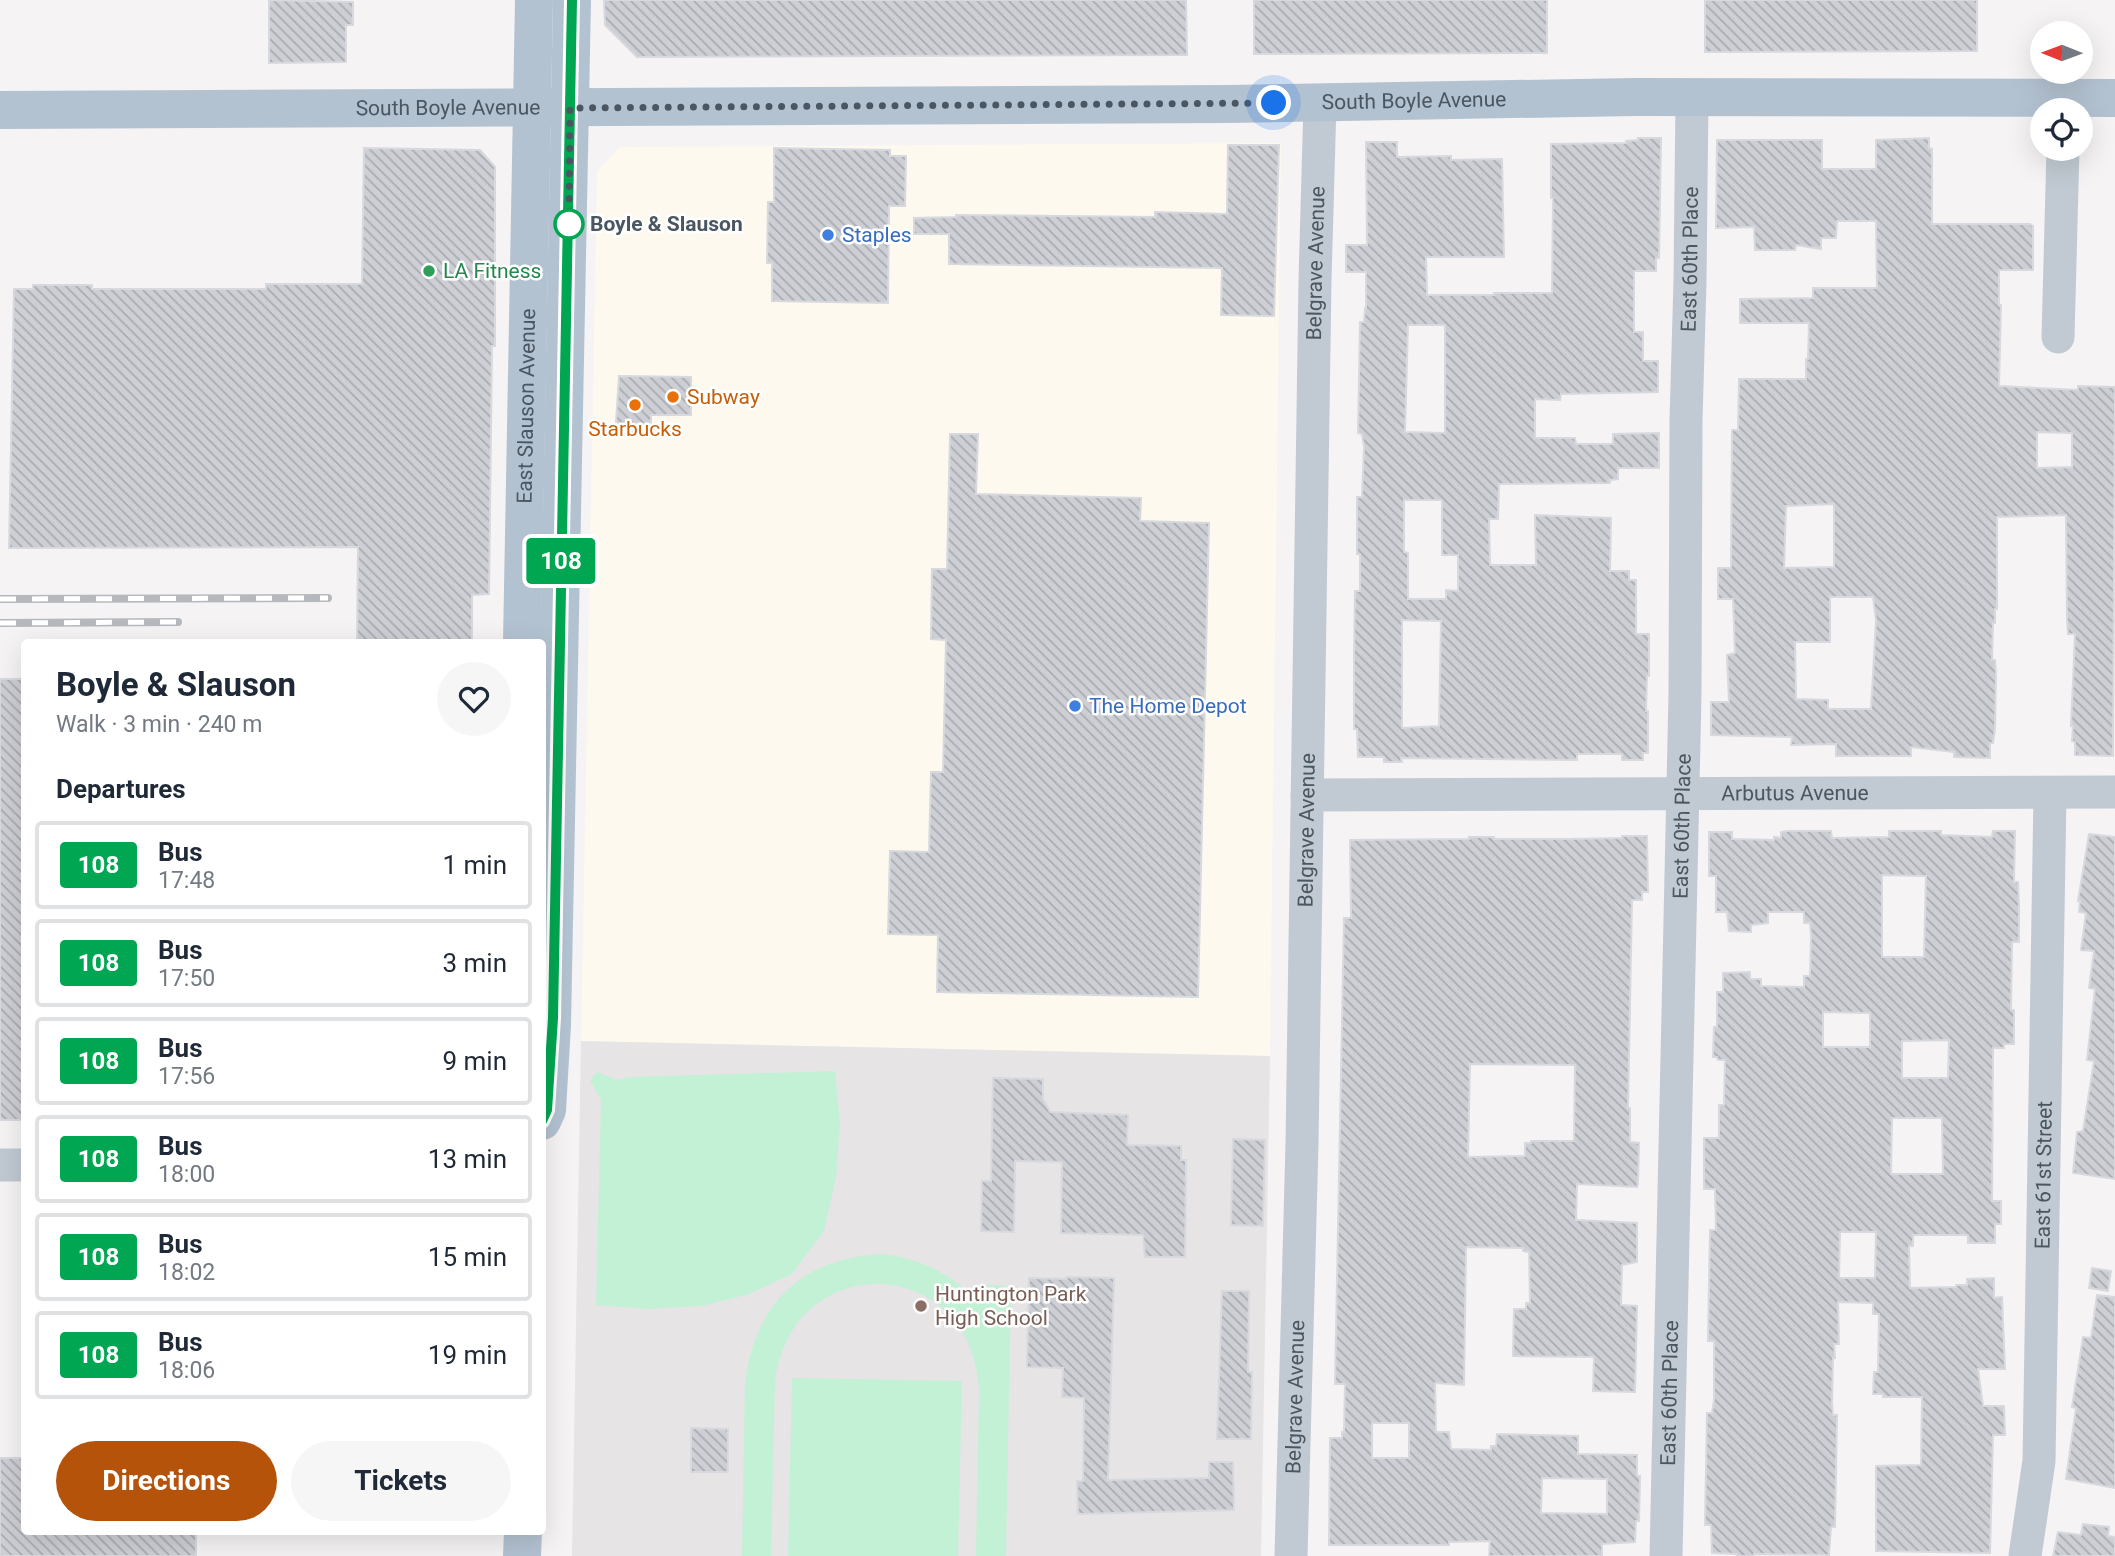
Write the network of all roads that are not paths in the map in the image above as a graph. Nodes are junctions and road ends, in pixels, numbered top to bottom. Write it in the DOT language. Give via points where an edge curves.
graph roads {
  1 [pos="534,0"];
  2 [pos="572,0"];
  3 [pos="1692,97"];
  4 [pos="2115,98"];
  5 [pos="2093,101"];
  6 [pos="1320,103"];
  7 [pos="2030,104"];
  8 [pos="531,108"];
  9 [pos="570,108"];
  10 [pos="0,110"];
  11 [pos="2063,161"];
  12 [pos="2058,337"];
  13 [pos="522,639"];
  14 [pos="2115,792"];
  15 [pos="2050,793"];
  16 [pos="1682,794"];
  17 [pos="1307,795"];
  18 [pos="546,1112"];
  19 [pos="0,1165"];
  20 [pos="21,1165"];
  21 [pos="523,1535"];
  22 [pos="522,1556"];
  23 [pos="1291,1556"];
  24 [pos="1666,1556"];
  25 [pos="2025,1556"];
  1 -- 8 [label="main road, East Slauson Avenue"];
  2 -- 9 [label="main road, East Slauson Avenue"];
  3 -- 6 [label="main road, South Boyle Avenue"];
  3 -- 7 [label="main road, South Boyle Avenue"];
  3 -- 16 [label="street, East 60th Place"];
  4 -- 5 [label="main road, South Boyle Avenue"];
  6 -- 9 [label="main road, South Boyle Avenue"];
  6 -- 17 [label="street, Belgrave Avenue"];
  8 -- 9 [label="main road, South Boyle Avenue"];
  8 -- 10 [label="main road, South Boyle Avenue"];
  8 -- 13 [label="main road, East Slauson Avenue"];
  9 -- 18 [label="main road, East Slauson Avenue" via="553,1018"];
  11 -- 12 [label="street"];
  14 -- 15 [label="street, Arbutus Avenue"];
  15 -- 16 [label="street, Arbutus Avenue"];
  15 -- 25 [label="street, East 61st Street" via="2039,1461"];
  16 -- 17 [label="street, Arbutus Avenue"];
  16 -- 24 [label="street, East 60th Place"];
  17 -- 23 [label="street, Belgrave Avenue"];
  19 -- 20 [label="street"];
  21 -- 22 [label="main road"];
}
